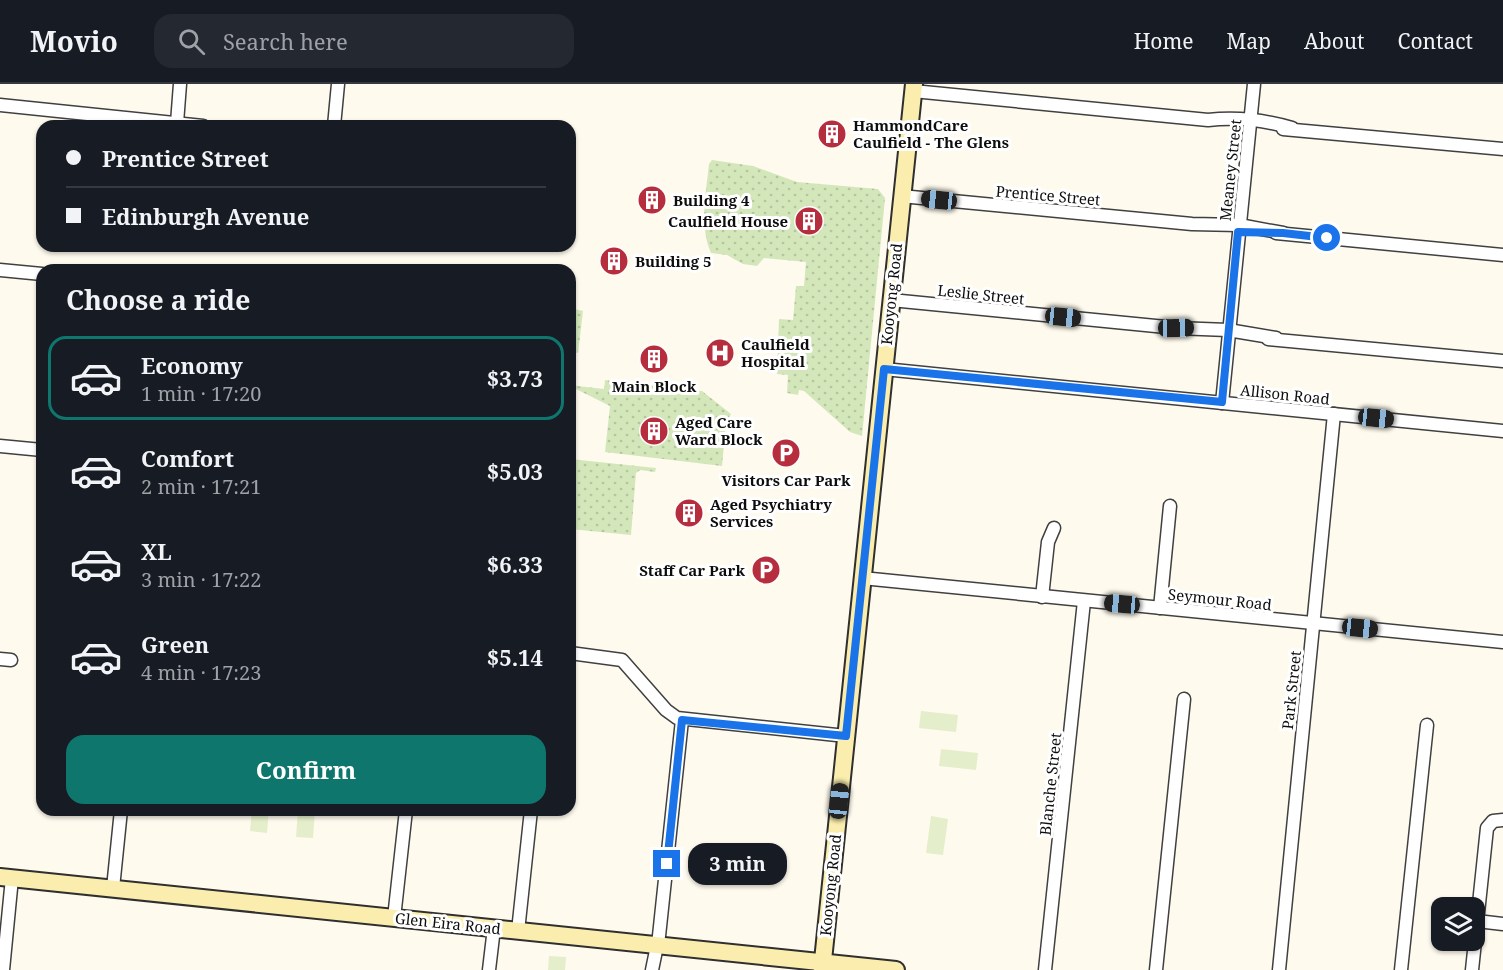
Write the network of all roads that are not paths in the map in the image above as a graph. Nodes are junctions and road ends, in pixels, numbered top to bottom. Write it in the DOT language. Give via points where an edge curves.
graph roads {
  1 [pos="180,84"];
  2 [pos="338,84"];
  3 [pos="1254,84"];
  4 [pos="913,88"];
  5 [pos="0,105"];
  6 [pos="148,120"];
  7 [pos="177,120"];
  8 [pos="335,120"];
  9 [pos="1250,124"];
  10 [pos="1503,149"];
  11 [pos="901,196"];
  12 [pos="1239,229"];
  13 [pos="1503,255"];
  14 [pos="0,270"];
  15 [pos="36,273"];
  16 [pos="891,300"];
  17 [pos="1228,334"];
  18 [pos="1503,361"];
  19 [pos="884,369"];
  20 [pos="1222,402"];
  21 [pos="1334,414"];
  22 [pos="1503,431"];
  23 [pos="0,446"];
  24 [pos="36,449"];
  25 [pos="1170,506"];
  26 [pos="1054,528"];
  27 [pos="862,578"];
  28 [pos="1042,597"];
  29 [pos="1084,601"];
  30 [pos="1160,608"];
  31 [pos="1313,623"];
  32 [pos="1503,642"];
  33 [pos="576,654"];
  34 [pos="1184,699"];
  35 [pos="682,720"];
  36 [pos="1427,725"];
  37 [pos="846,736"];
  38 [pos="120,816"];
  39 [pos="405,816"];
  40 [pos="530,816"];
  41 [pos="1497,821"];
  42 [pos="6,878"];
  43 [pos="113,888"];
  44 [pos="1480,897"];
  45 [pos="394,918"];
  46 [pos="1485,922"];
  47 [pos="1503,924"];
  48 [pos="494,928"];
  49 [pos="518,931"];
  50 [pos="657,945"];
  51 [pos="1474,951"];
  52 [pos="822,966"];
  53 [pos="3,970"];
  54 [pos="489,970"];
  55 [pos="652,970"];
  56 [pos="896,970"];
  57 [pos="1045,970"];
  58 [pos="1156,970"];
  59 [pos="1279,970"];
  60 [pos="1401,970"];
  61 [pos="1472,970"];
  1 -- 7 [label="street"];
  2 -- 8 [label="street"];
  3 -- 9 [label="street, Meaney Street"];
  4 -- 9 [label="street" via="1208,120 1221,125"];
  4 -- 11 [label="main road, Kooyong Road"];
  5 -- 6 [label="street"];
  9 -- 10 [label="street" via="1275,123 1292,128"];
  9 -- 12 [label="street, Meaney Street"];
  11 -- 12 [label="street, Prentice Street"];
  11 -- 16 [label="main road, Kooyong Road"];
  12 -- 13 [label="street, Prentice Street"];
  12 -- 17 [label="street, Meaney Street"];
  14 -- 15 [label="street"];
  16 -- 17 [label="street, Leslie Street"];
  16 -- 19 [label="main road, Kooyong Road"];
  17 -- 18 [label="street, Leslie Street"];
  17 -- 20 [label="street, Meaney Street"];
  19 -- 20 [label="street, Allison Road"];
  19 -- 27 [label="main road, Kooyong Road"];
  20 -- 21 [label="street, Allison Road"];
  21 -- 22 [label="street, Allison Road"];
  21 -- 31 [label="street, Park Street"];
  23 -- 24 [label="street"];
  25 -- 30 [label="street"];
  26 -- 28 [label="street" via="1048,542"];
  27 -- 28 [label="street, Seymour Road"];
  27 -- 37 [label="main road, Kooyong Road"];
  28 -- 29 [label="street, Seymour Road"];
  29 -- 30 [label="street, Seymour Road"];
  29 -- 57 [label="street, Blanche Street"];
  30 -- 31 [label="street, Seymour Road"];
  31 -- 32 [label="street, Seymour Road"];
  31 -- 59 [label="street, Park Street"];
  33 -- 35 [label="street" via="622,660 666,710"];
  34 -- 58 [label="street"];
  35 -- 37 [label="street"];
  35 -- 50 [label="street"];
  36 -- 60 [label="street"];
  37 -- 52 [label="main road, Kooyong Road"];
  38 -- 43 [label="street"];
  39 -- 45 [label="street"];
  40 -- 49 [label="street"];
  41 -- 44 [label="street" via="1487,830"];
  42 -- 43 [label="main road, Glen Eira Road"];
  42 -- 53 [label="street"];
  43 -- 45 [label="main road, Glen Eira Road"];
  45 -- 48 [label="main road, Glen Eira Road"];
  46 -- 47 [label="street"];
  48 -- 49 [label="main road, Glen Eira Road"];
  48 -- 54 [label="street"];
  49 -- 50 [label="main road, Glen Eira Road"];
  50 -- 52 [label="main road, Glen Eira Road"];
  50 -- 55 [label="street"];
  51 -- 61 [label="street"];
  52 -- 56 [label="main road, Glen Eira Road"];
}
